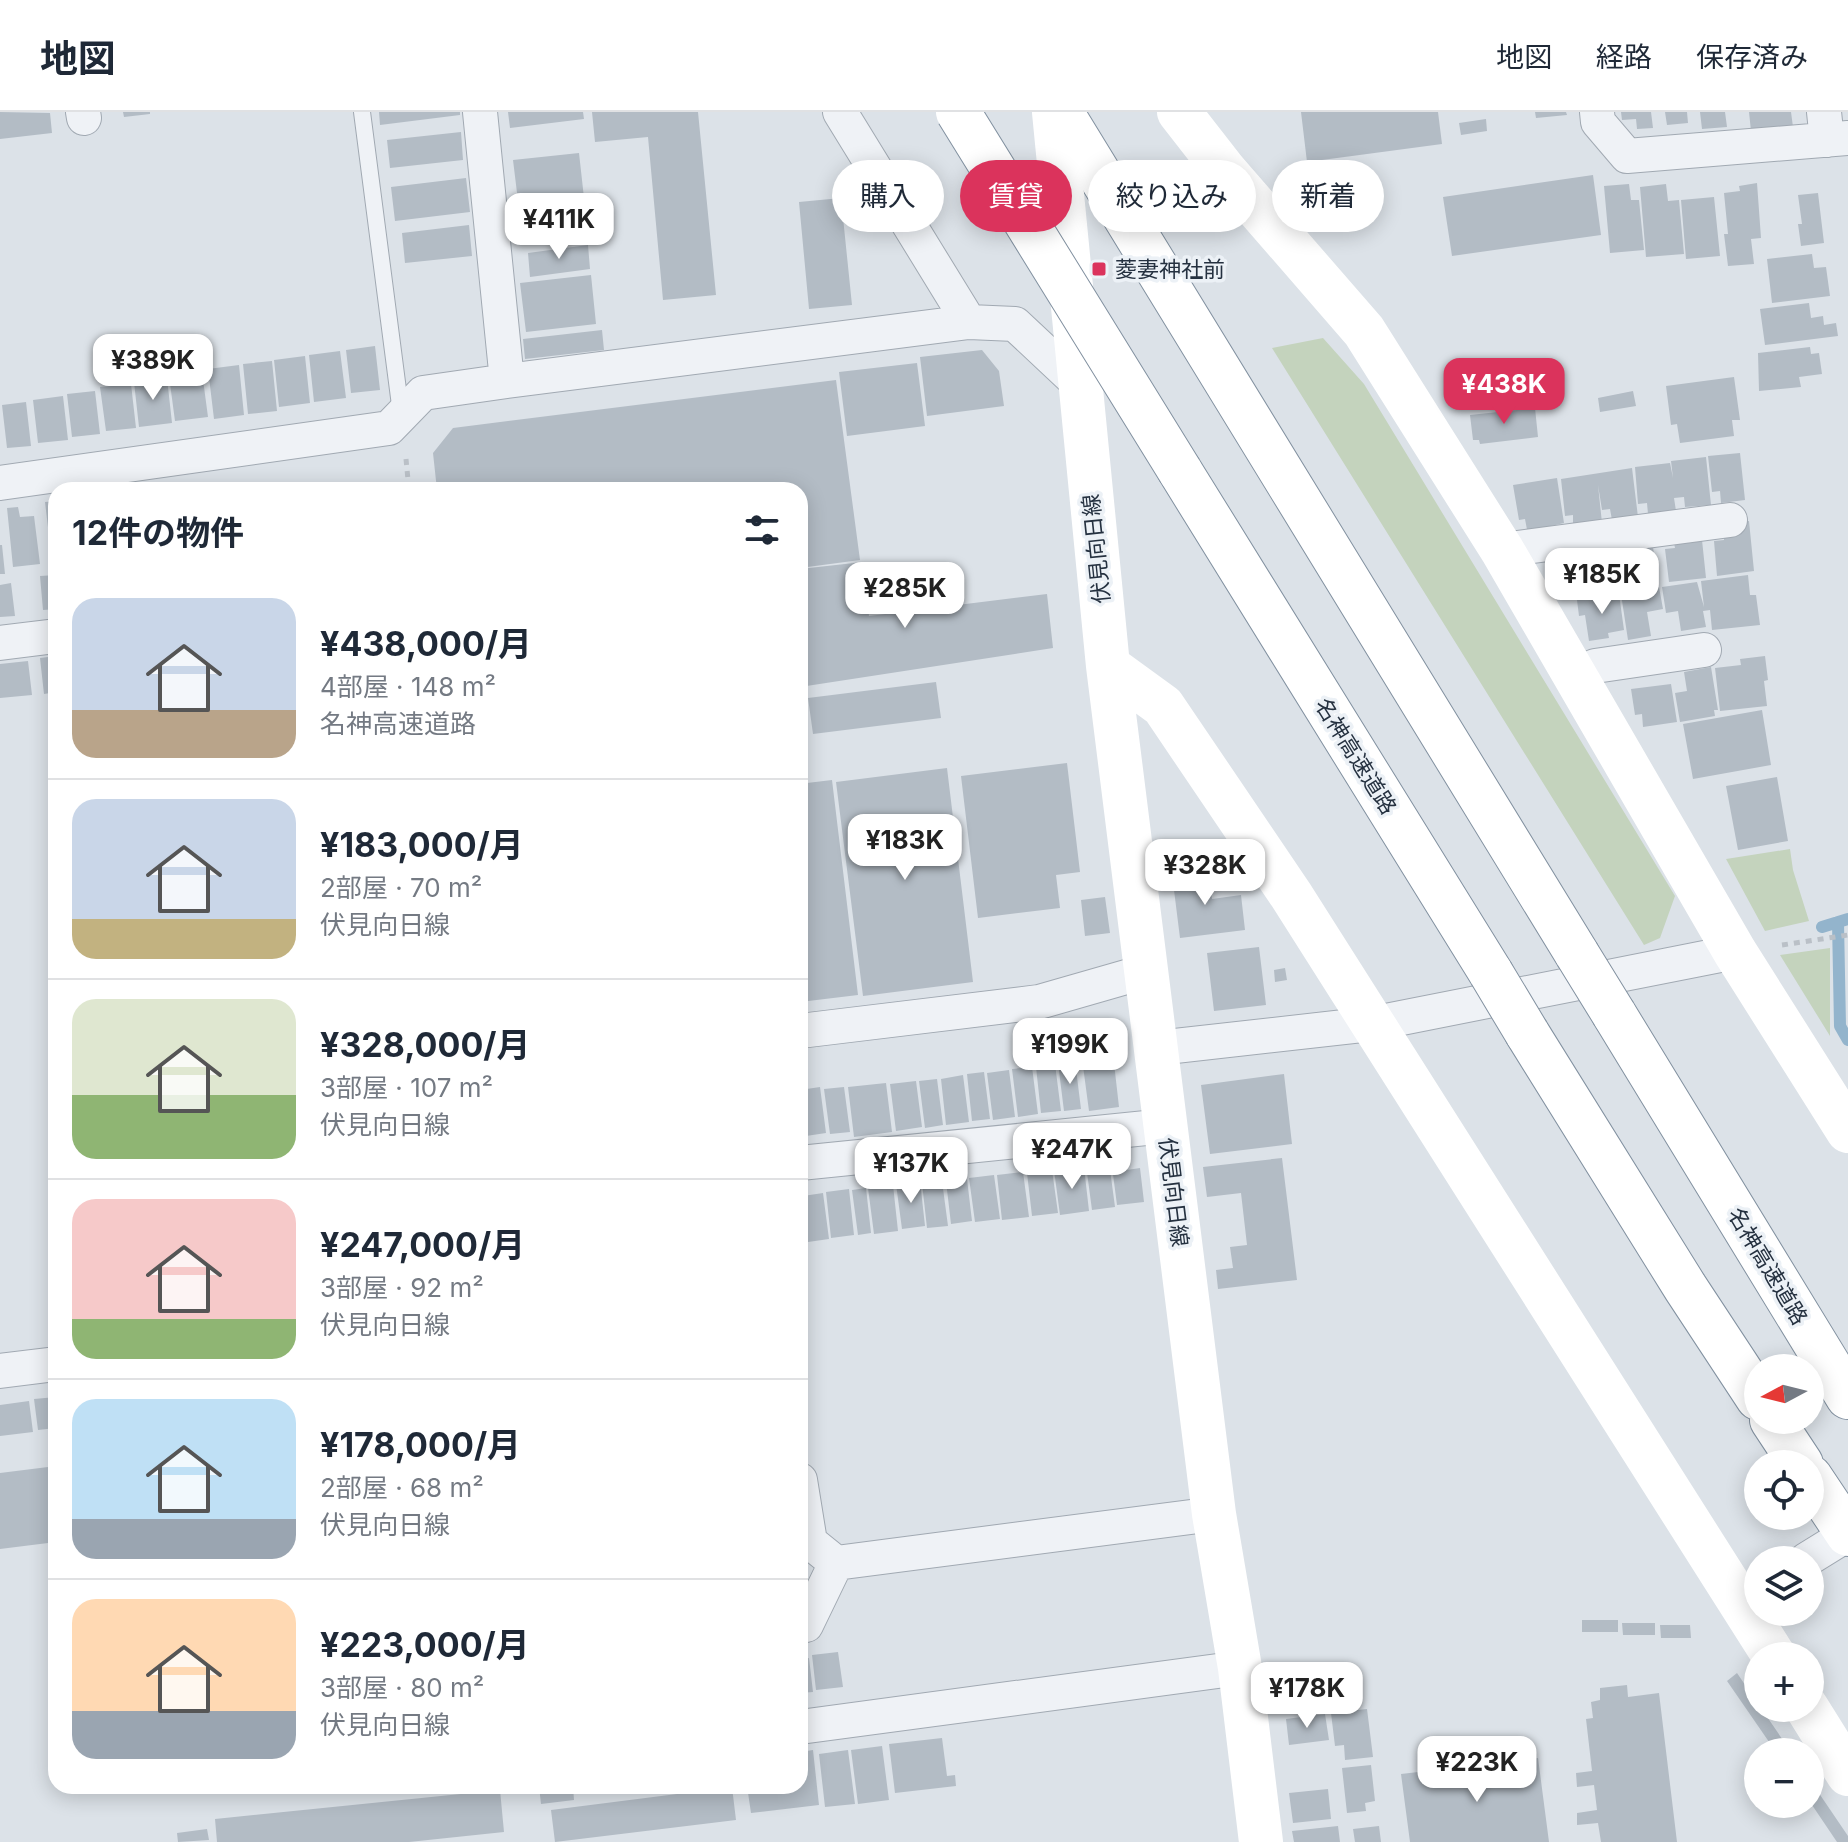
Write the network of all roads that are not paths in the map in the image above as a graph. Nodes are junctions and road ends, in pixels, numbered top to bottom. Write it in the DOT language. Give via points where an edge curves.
graph roads {
  1 [pos="362,112"];
  2 [pos="480,112"];
  3 [pos="840,112"];
  4 [pos="958,112"];
  5 [pos="1054,112"];
  6 [pos="1061,112"];
  7 [pos="1179,112"];
  8 [pos="1597,112"];
  9 [pos="1833,130"];
  10 [pos="969,322"];
  11 [pos="507,381"];
  12 [pos="1078,383"];
  13 [pos="401,415"];
  14 [pos="0,483"];
  15 [pos="1730,520"];
  16 [pos="1502,550"];
  17 [pos="48,637"];
  18 [pos="0,643"];
  19 [pos="1704,650"];
  20 [pos="1108,666"];
  21 [pos="1575,677"];
  22 [pos="1735,952"];
  23 [pos="1147,971"];
  24 [pos="1371,1024"];
  25 [pos="808,1030"];
  26 [pos="1157,1048"];
  27 [pos="1166,1126"];
  28 [pos="1848,1131"];
  29 [pos="808,1162"];
  30 [pos="48,1365"];
  31 [pos="0,1371"];
  32 [pos="1744,1377"];
  33 [pos="1848,1397"];
  34 [pos="1834,1513"];
  35 [pos="1214,1514"];
  36 [pos="808,1530"];
  37 [pos="1814,1546"];
  38 [pos="836,1563"];
  39 [pos="1744,1589"];
  40 [pos="808,1621"];
  41 [pos="1240,1668"];
  42 [pos="1816,1722"];
  43 [pos="808,1726"];
  44 [pos="1848,1774"];
  45 [pos="1261,1842"];
  1 -- 13 [label="lane"];
  2 -- 11 [label="street"];
  3 -- 10 [label="street"];
  4 -- 32 [label="main road, 名神高速道路, bridge"];
  5 -- 12 [label="main road, 伏見向日線"];
  6 -- 33 [label="main road, 名神高速道路, bridge"];
  7 -- 16 [label="main road" via="1364,331"];
  8 -- 9 [label="street" via="1598,122 1627,156"];
  10 -- 11 [label="street"];
  10 -- 12 [label="street" via="1015,324"];
  11 -- 13 [label="street" via="423,393"];
  12 -- 20 [label="main road, 伏見向日線"];
  13 -- 14 [label="street" via="389,428"];
  15 -- 16 [label="street"];
  16 -- 21 [label="main road"];
  17 -- 18 [label="street"];
  19 -- 21 [label="street" via="1595,666"];
  20 -- 23 [label="main road, 伏見向日線"];
  20 -- 24 [label="main road" via="1163,706"];
  21 -- 22 [label="main road"];
  22 -- 24 [label="street"];
  22 -- 28 [label="main road"];
  23 -- 25 [label="street" via="1039,1002"];
  23 -- 26 [label="main road, 伏見向日線"];
  24 -- 26 [label="street"];
  24 -- 39 [label="main road"];
  26 -- 27 [label="main road, 伏見向日線"];
  27 -- 29 [label="street"];
  27 -- 35 [label="main road, 伏見向日線"];
  30 -- 31 [label="street"];
  34 -- 37 [label="street"];
  35 -- 38 [label="street"];
  35 -- 41 [label="main road, 伏見向日線"];
  36 -- 38 [label="street" via="810,1542"];
  38 -- 40 [label="street"];
  41 -- 43 [label="street"];
  41 -- 45 [label="main road, 伏見向日線"];
  42 -- 44 [label="main road"];
}
